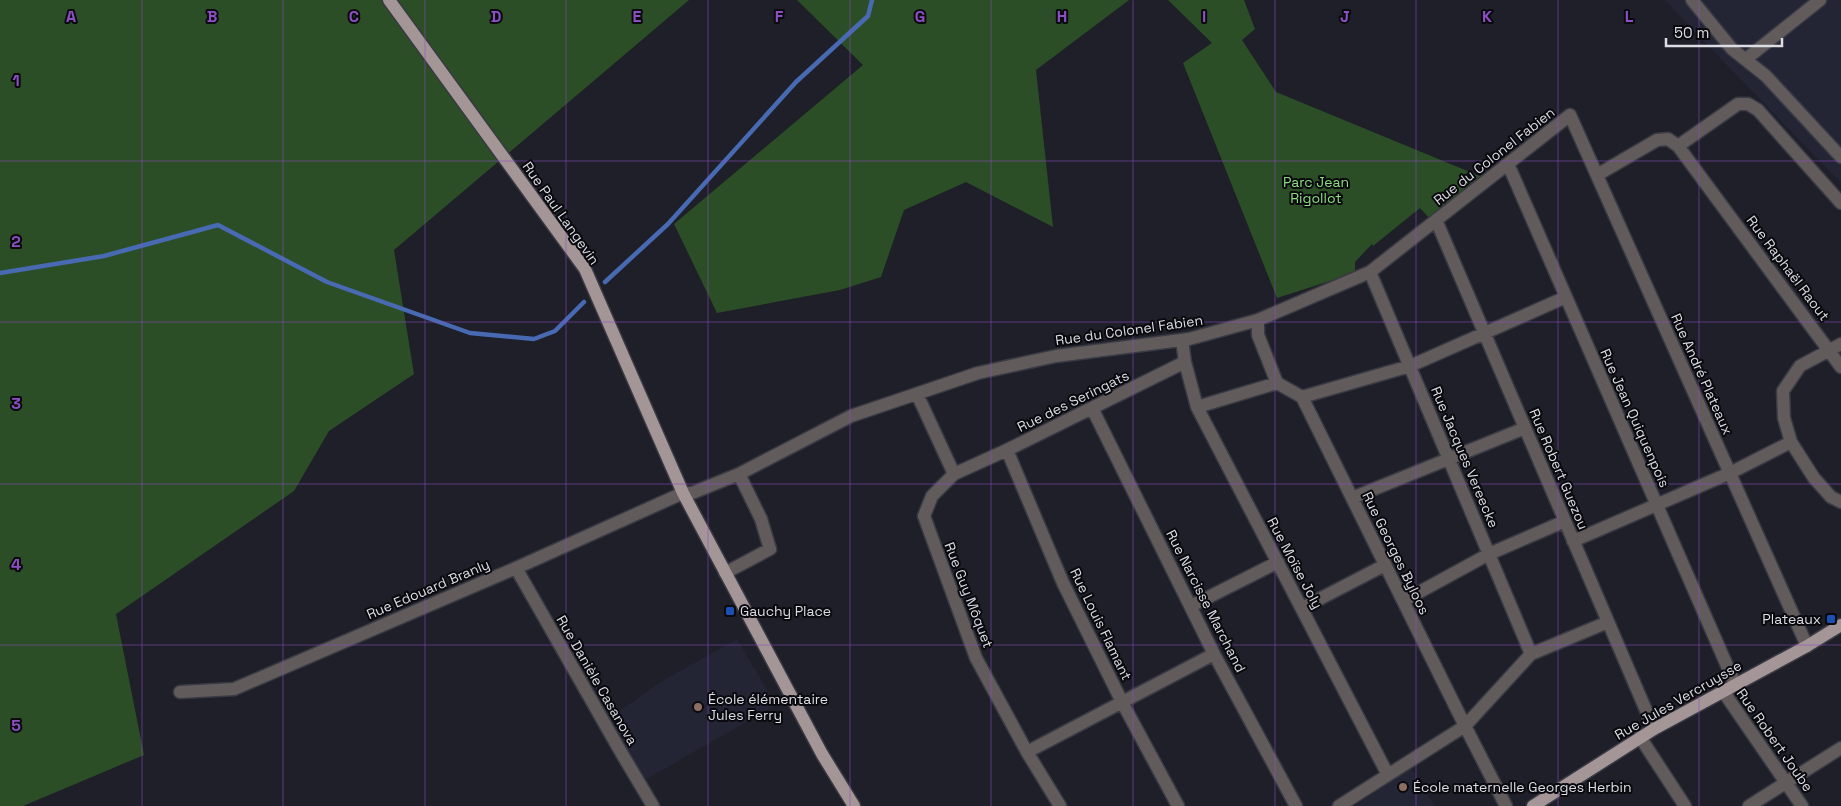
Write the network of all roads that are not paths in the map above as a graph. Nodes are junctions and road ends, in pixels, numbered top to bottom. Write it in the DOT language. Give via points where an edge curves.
graph roads {
  1 [pos="389,0"];
  2 [pos="1692,0"];
  3 [pos="1820,0"];
  4 [pos="1746,59"];
  5 [pos="1570,115"];
  6 [pos="1678,146"];
  7 [pos="1841,157"];
  8 [pos="1508,164"];
  9 [pos="1597,175"];
  10 [pos="1841,203"];
  11 [pos="1436,220"];
  12 [pos="1370,272"];
  13 [pos="1566,297"];
  14 [pos="1258,320"];
  15 [pos="1485,334"];
  16 [pos="1182,340"];
  17 [pos="1836,347"];
  18 [pos="1185,362"];
  19 [pos="1410,366"];
  20 [pos="1841,367"];
  21 [pos="1277,383"];
  22 [pos="916,394"];
  23 [pos="1302,397"];
  24 [pos="1197,407"];
  25 [pos="1092,408"];
  26 [pos="1525,428"];
  27 [pos="1791,442"];
  28 [pos="1007,450"];
  29 [pos="1449,459"];
  30 [pos="1730,473"];
  31 [pos="739,474"];
  32 [pos="954,474"];
  33 [pos="683,493"];
  34 [pos="1352,498"];
  35 [pos="1841,502"];
  36 [pos="1657,505"];
  37 [pos="1565,521"];
  38 [pos="1574,541"];
  39 [pos="1489,554"];
  40 [pos="1278,562"];
  41 [pos="1385,564"];
  42 [pos="516,568"];
  43 [pos="725,573"];
  44 [pos="1403,601"];
  45 [pos="1191,606"];
  46 [pos="1302,608"];
  47 [pos="1608,622"];
  48 [pos="1841,625"];
  49 [pos="1807,646"];
  50 [pos="1214,654"];
  51 [pos="1532,654"];
  52 [pos="1735,684"];
  53 [pos="1723,691"];
  54 [pos="180,692"];
  55 [pos="1122,702"];
  56 [pos="1465,726"];
  57 [pos="1654,729"];
  58 [pos="1640,737"];
  59 [pos="1841,748"];
  60 [pos="1027,752"];
  61 [pos="1388,775"];
  62 [pos="1786,783"];
  63 [pos="653,806"];
  64 [pos="854,806"];
  65 [pos="1060,806"];
  66 [pos="1178,806"];
  67 [pos="1296,806"];
  68 [pos="1339,806"];
  69 [pos="1506,806"];
  70 [pos="1532,806"];
  71 [pos="1686,806"];
  72 [pos="1749,806"];
  73 [pos="1802,806"];
  1 -- 33 [label="main road, Rue Paul Langevin" via="585,269"];
  2 -- 4 [label="street" via="1732,49"];
  3 -- 4 [label="street"];
  4 -- 7 [label="street" via="1766,76"];
  5 -- 8 [label="street, Rue du Colonel Fabien"];
  5 -- 9 [label="street, Rue André Plateaux"];
  6 -- 9 [label="street" via="1668,139 1657,140"];
  6 -- 10 [label="street" via="1738,104 1748,104 1758,110"];
  6 -- 17 [label="street, Rue Raphaël Raout"];
  8 -- 11 [label="street, Rue du Colonel Fabien"];
  8 -- 13 [label="street, Rue Jean Quiquenpois"];
  9 -- 30 [label="street, Rue André Plateaux"];
  11 -- 12 [label="street, Rue du Colonel Fabien"];
  11 -- 15 [label="street, Rue Robert Guezou"];
  12 -- 14 [label="street, Rue du Colonel Fabien"];
  12 -- 19 [label="street, Rue Jacques Vereecke"];
  13 -- 15 [label="street"];
  13 -- 36 [label="street, Rue Jean Quiquenpois"];
  14 -- 16 [label="street, Rue du Colonel Fabien"];
  14 -- 21 [label="street" via="1258,335"];
  15 -- 19 [label="street"];
  15 -- 26 [label="street, Rue Robert Guezou"];
  16 -- 18 [label="street"];
  16 -- 22 [label="street, Rue du Colonel Fabien" via="1056,356 978,373"];
  17 -- 20 [label="street, Rue Raphaël Raout"];
  17 -- 27 [label="street" via="1800,366 1783,391 1784,418"];
  18 -- 24 [label="street, Rue Moïse Joly"];
  18 -- 25 [label="street, Rue des Seringats"];
  19 -- 23 [label="street"];
  19 -- 29 [label="street, Rue Jacques Vereecke"];
  21 -- 23 [label="street"];
  21 -- 24 [label="street"];
  22 -- 31 [label="street, Rue du Colonel Fabien" via="851,416"];
  22 -- 32 [label="street"];
  23 -- 34 [label="street, Rue Georges Byloos"];
  24 -- 40 [label="street, Rue Moïse Joly"];
  25 -- 28 [label="street, Rue des Seringats"];
  25 -- 45 [label="street, Rue Narcisse Marchand"];
  26 -- 29 [label="street"];
  26 -- 37 [label="street, Rue Robert Guezou"];
  27 -- 30 [label="street"];
  27 -- 35 [label="street" via="1814,478 1831,497"];
  28 -- 32 [label="street, Rue des Seringats"];
  28 -- 55 [label="street, Rue Louis Flamant" via="1064,583"];
  29 -- 34 [label="street"];
  29 -- 39 [label="street, Rue Jacques Vereecke"];
  30 -- 36 [label="street"];
  30 -- 49 [label="street, Rue André Plateaux"];
  31 -- 33 [label="street, Rue du Colonel Fabien" via="692,493"];
  31 -- 43 [label="street" via="761,519 770,549"];
  32 -- 60 [label="street, Rue Guy Môquet" via="932,496 924,516 976,658"];
  33 -- 42 [label="street, Rue Edouard Branly"];
  33 -- 43 [label="main road, Rue Paul Langevin"];
  34 -- 41 [label="street, Rue Georges Byloos"];
  36 -- 38 [label="street"];
  36 -- 52 [label="street, Rue Jean Quiquenpois"];
  37 -- 38 [label="street, Rue Robert Guezou"];
  37 -- 39 [label="street"];
  38 -- 47 [label="street, Rue Robert Guezou"];
  39 -- 44 [label="street"];
  39 -- 51 [label="street, Rue Jacques Vereecke"];
  40 -- 45 [label="street"];
  40 -- 46 [label="street, Rue Moïse Joly"];
  41 -- 44 [label="street, Rue Georges Byloos"];
  41 -- 46 [label="street"];
  42 -- 54 [label="street, Rue Edouard Branly" via="234,689"];
  42 -- 63 [label="street, Rue Danièle Casanova"];
  43 -- 64 [label="main road, Rue Paul Langevin" via="822,754"];
  44 -- 56 [label="street, Rue Georges Byloos"];
  45 -- 50 [label="street, Rue Narcisse Marchand"];
  46 -- 61 [label="street, Rue Moïse Joly"];
  47 -- 51 [label="street"];
  47 -- 57 [label="street, Rue Robert Guezou"];
  48 -- 49 [label="main road, Rue Jules Vercruysse"];
  49 -- 52 [label="main road, Rue Jules Vercruysse"];
  50 -- 55 [label="street"];
  50 -- 67 [label="street, Rue Narcisse Marchand"];
  51 -- 56 [label="street"];
  52 -- 53 [label="main road, Rue Jules Vercruysse"];
  53 -- 57 [label="main road, Rue Jules Vercruysse"];
  53 -- 62 [label="street, Rue Robert Joube"];
  55 -- 60 [label="street"];
  55 -- 66 [label="street, Rue Louis Flamant"];
  56 -- 61 [label="street"];
  56 -- 69 [label="street, Rue Georges Byloos"];
  57 -- 58 [label="main road, Rue Jules Vercruysse"];
  58 -- 70 [label="main road, Rue Jules Vercruysse"];
  58 -- 71 [label="street"];
  59 -- 62 [label="street"];
  60 -- 65 [label="street, Rue Guy Môquet"];
  61 -- 68 [label="street"];
  62 -- 72 [label="street"];
  62 -- 73 [label="street, Rue Robert Joube"];
}
